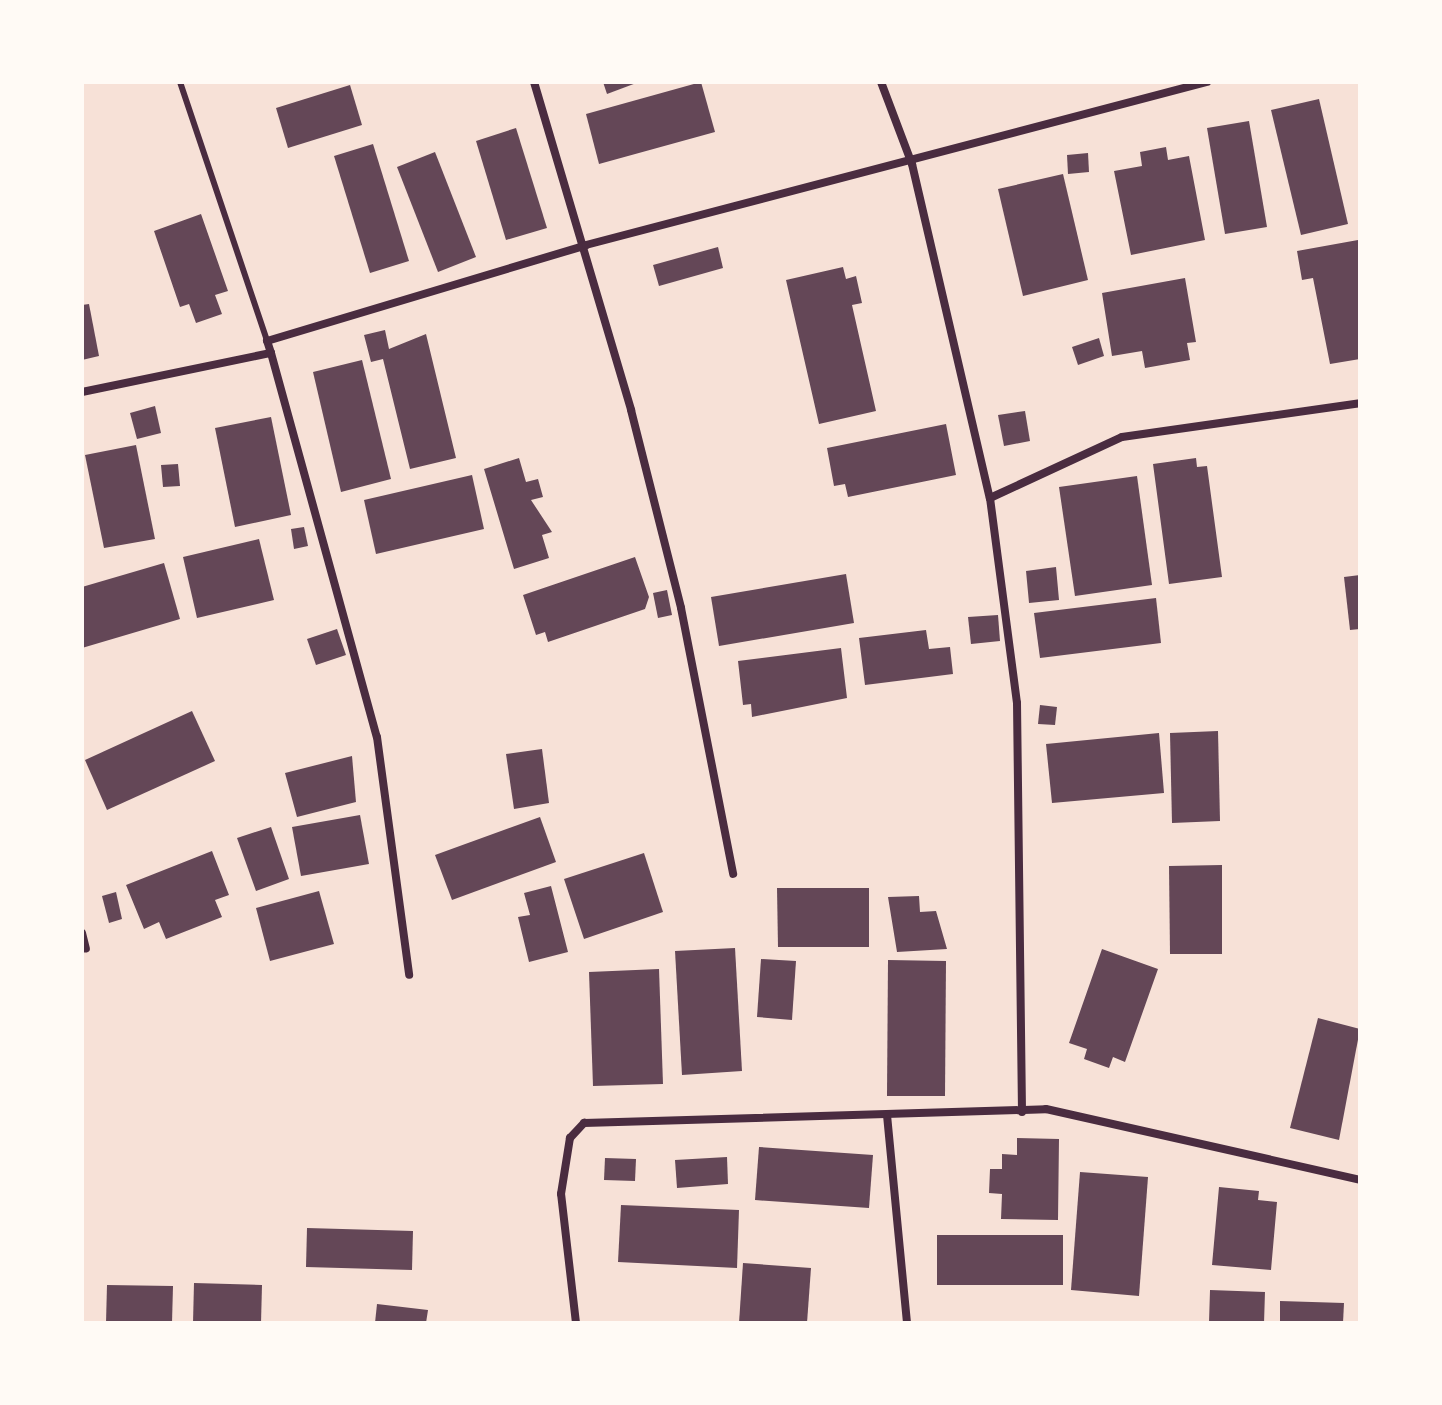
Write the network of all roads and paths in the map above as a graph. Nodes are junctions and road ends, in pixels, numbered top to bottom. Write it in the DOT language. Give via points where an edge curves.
graph roads {
  1 [pos="180,82"];
  2 [pos="534,82"];
  3 [pos="881,82"];
  4 [pos="1207,82"];
  5 [pos="912,164"];
  6 [pos="586,245"];
  7 [pos="267,341"];
  8 [pos="271,353"];
  9 [pos="82,392"];
  10 [pos="1360,403"];
  11 [pos="990,498"];
  12 [pos="733,874"];
  13 [pos="82,933"];
  14 [pos="86,949"];
  15 [pos="409,975"];
  16 [pos="1022,1112"];
  17 [pos="887,1115"];
  18 [pos="1360,1180"];
  19 [pos="576,1323"];
  20 [pos="907,1323"];
  1 -- 7 [label="lane"];
  2 -- 6 [label="street"];
  3 -- 5 [label="street"];
  4 -- 5 [label="street"];
  5 -- 6 [label="street"];
  5 -- 11 [label="street"];
  6 -- 7 [label="street"];
  6 -- 12 [label="street" via="681,608"];
  7 -- 8 [label="street"];
  8 -- 9 [label="street"];
  8 -- 15 [label="street" via="377,737"];
  10 -- 11 [label="street" via="1122,437"];
  11 -- 16 [label="street" via="1017,703"];
  13 -- 14 [label="street"];
  16 -- 17 [label="street"];
  16 -- 18 [label="street" via="1046,1109"];
  17 -- 19 [label="street" via="575,1127 561,1194"];
  17 -- 20 [label="street"];
}
